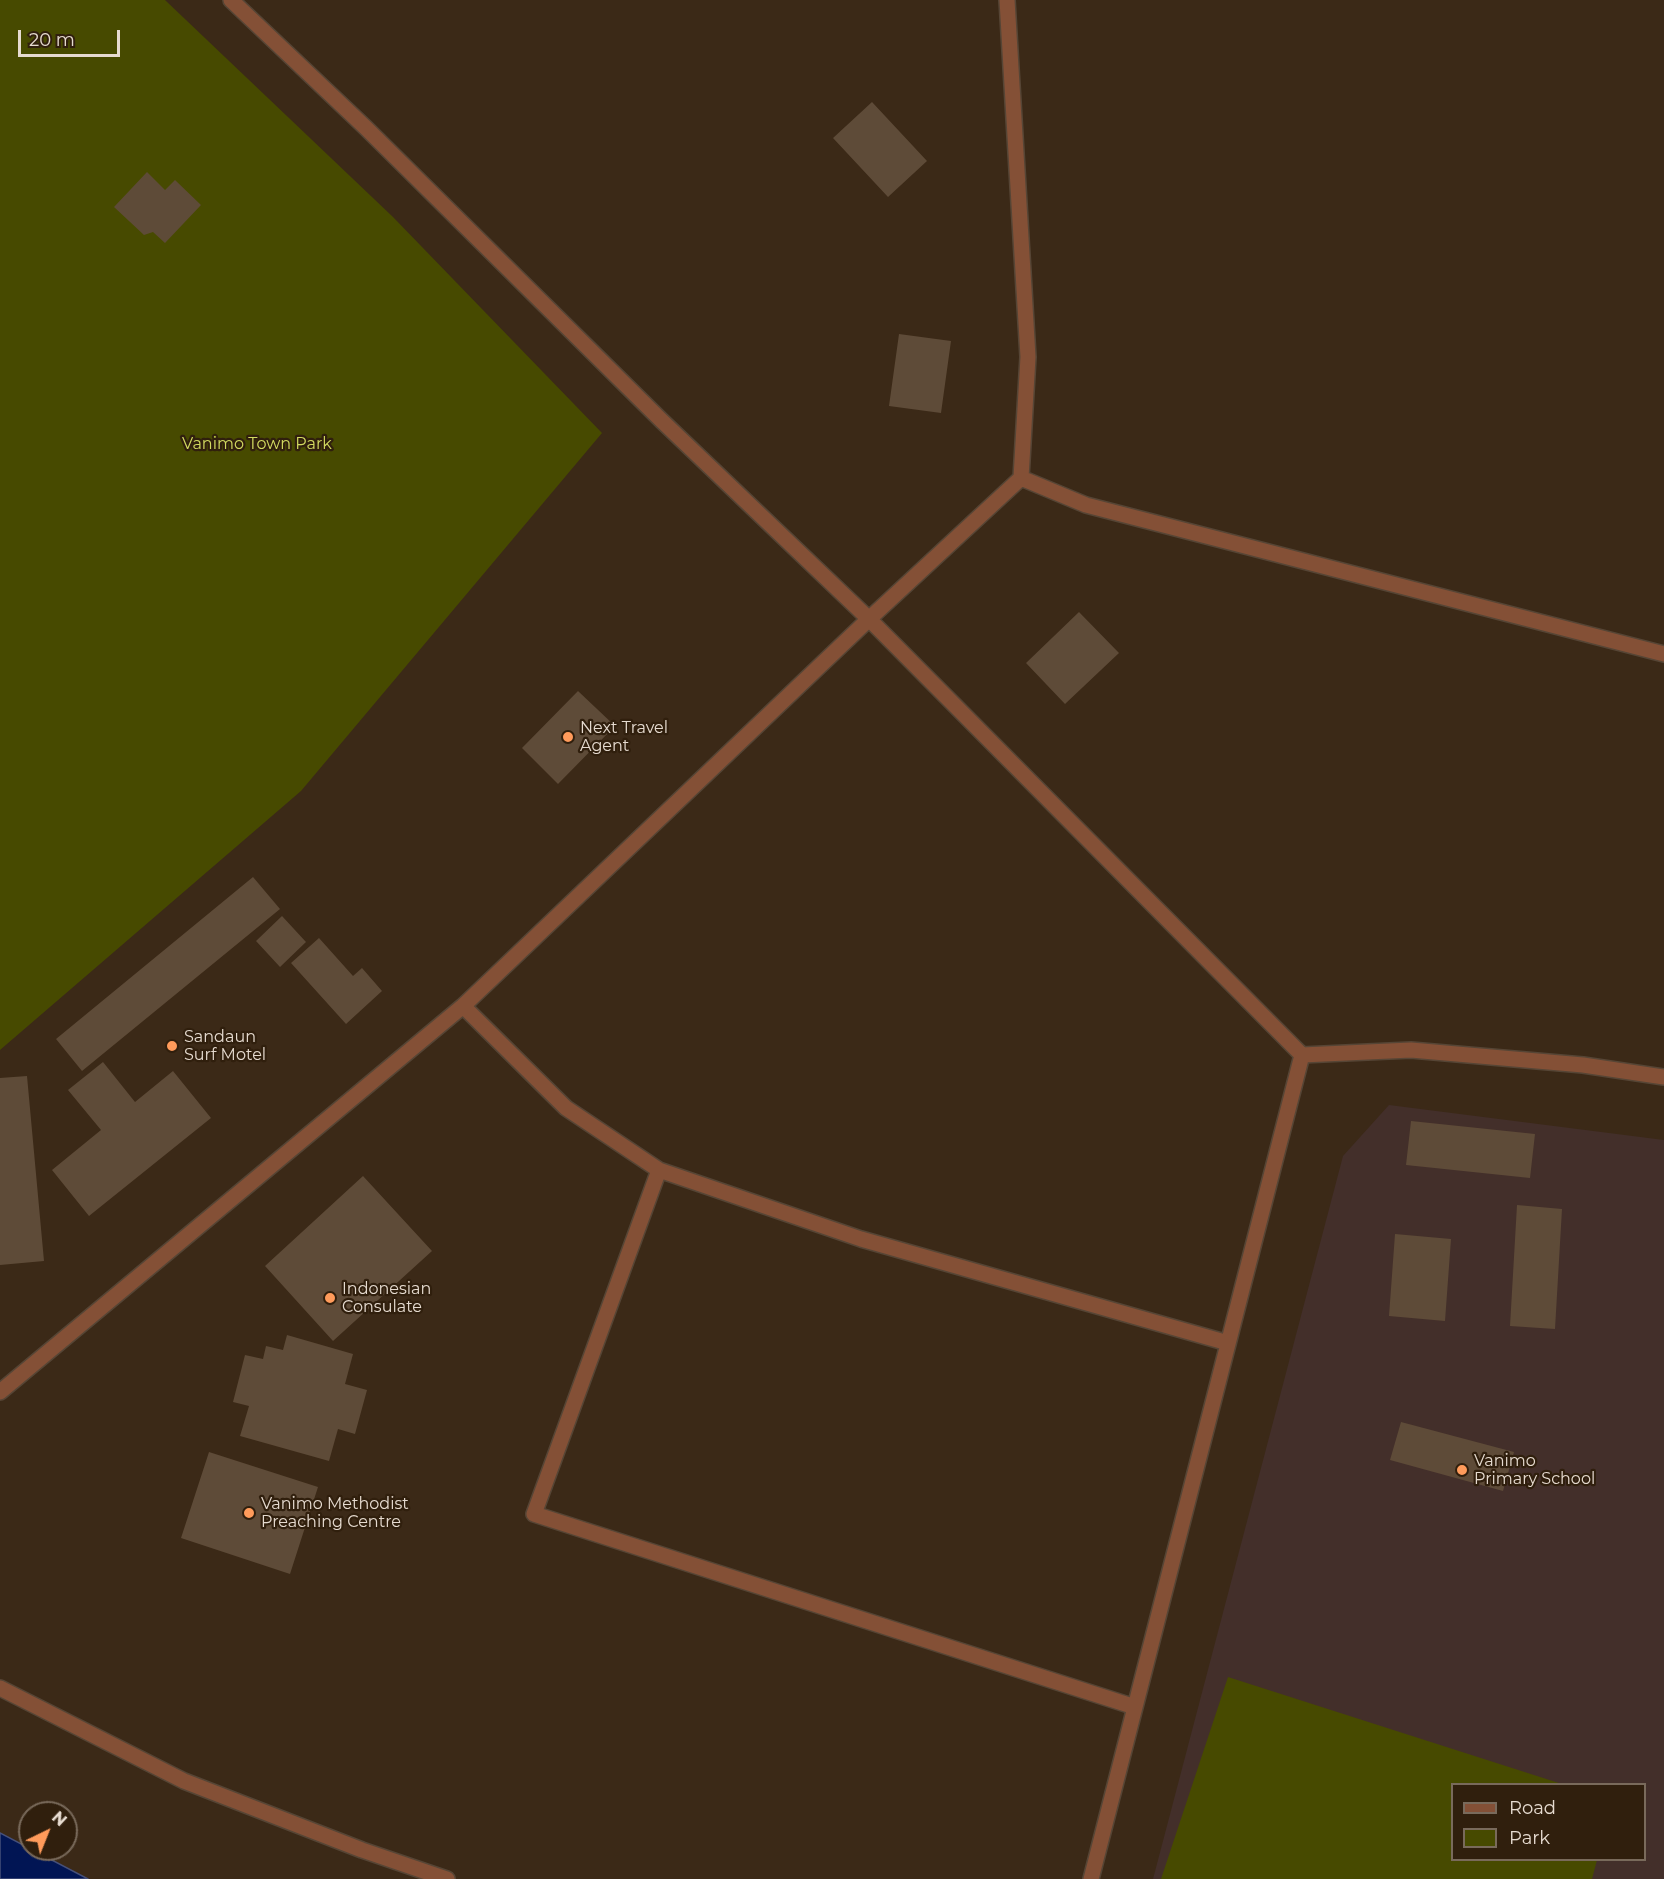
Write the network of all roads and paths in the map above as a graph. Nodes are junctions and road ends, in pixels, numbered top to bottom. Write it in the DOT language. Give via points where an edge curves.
graph roads {
  1 [pos="231,0"];
  2 [pos="1007,0"];
  3 [pos="1021,478"];
  4 [pos="869,619"];
  5 [pos="1664,654"];
  6 [pos="463,1006"];
  7 [pos="1302,1055"];
  8 [pos="1664,1077"];
  9 [pos="659,1170"];
  10 [pos="1228,1343"];
  11 [pos="3,1387"];
  12 [pos="0,1688"];
  13 [pos="1135,1707"];
  14 [pos="447,1879"];
  15 [pos="1091,1879"];
  1 -- 4 [label="street"];
  2 -- 3 [label="street" via="1029,357"];
  3 -- 4 [label="street"];
  3 -- 5 [label="street" via="1086,505"];
  4 -- 6 [label="street"];
  4 -- 7 [label="street"];
  6 -- 9 [label="street" via="566,1108"];
  6 -- 11 [label="street"];
  7 -- 8 [label="street" via="1411,1050 1583,1065"];
  7 -- 10 [label="street"];
  9 -- 10 [label="street" via="861,1239"];
  9 -- 13 [label="street" via="534,1514"];
  10 -- 13 [label="street"];
  12 -- 14 [label="street" via="184,1781"];
  13 -- 15 [label="street"];
}
